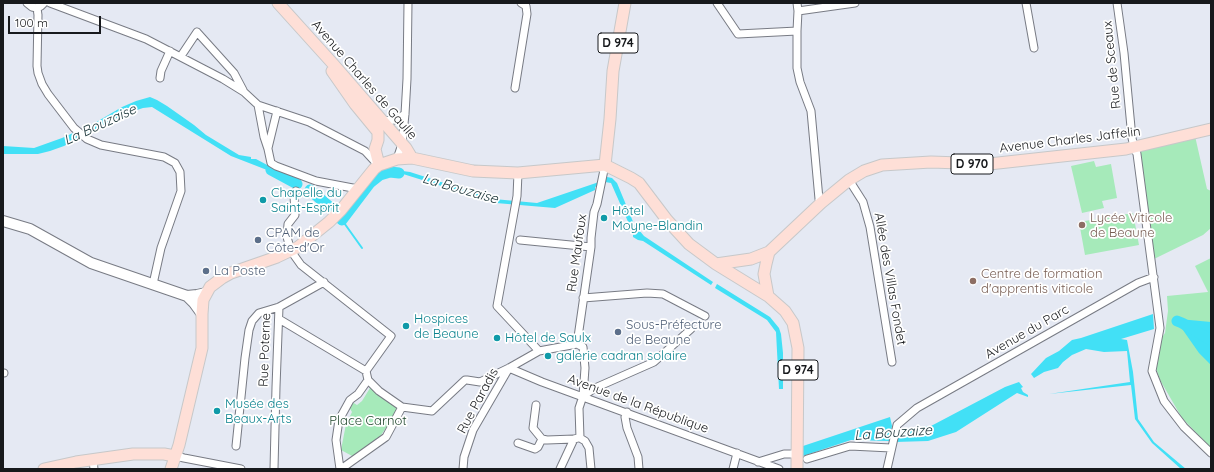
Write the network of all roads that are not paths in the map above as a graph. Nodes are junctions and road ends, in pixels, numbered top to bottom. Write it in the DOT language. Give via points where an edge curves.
graph roads {
  1 [pos="27,3"];
  2 [pos="44,3"];
  3 [pos="50,3"];
  4 [pos="270,3"];
  5 [pos="278,3"];
  6 [pos="408,3"];
  7 [pos="521,3"];
  8 [pos="624,3"];
  9 [pos="717,3"];
  10 [pos="797,3"];
  11 [pos="849,3"];
  12 [pos="855,3"];
  13 [pos="1026,3"];
  14 [pos="1117,3"];
  15 [pos="37,8"];
  16 [pos="798,11"];
  17 [pos="797,31"];
  18 [pos="1034,48"];
  19 [pos="170,51"];
  20 [pos="181,56"];
  21 [pos="160,78"];
  22 [pos="515,88"];
  23 [pos="244,92"];
  24 [pos="258,105"];
  25 [pos="278,111"];
  26 [pos="405,114"];
  27 [pos="378,123"];
  28 [pos="1211,129"];
  29 [pos="403,130"];
  30 [pos="391,132"];
  31 [pos="402,144"];
  32 [pos="1134,147"];
  33 [pos="268,149"];
  34 [pos="412,158"];
  35 [pos="397,159"];
  36 [pos="379,165"];
  37 [pos="605,165"];
  38 [pos="518,173"];
  39 [pos="849,180"];
  40 [pos="358,189"];
  41 [pos="296,191"];
  42 [pos="821,203"];
  43 [pos="3,221"];
  44 [pos="520,240"];
  45 [pos="591,247"];
  46 [pos="294,249"];
  47 [pos="769,252"];
  48 [pos="716,264"];
  49 [pos="1154,278"];
  50 [pos="324,282"];
  51 [pos="153,284"];
  52 [pos="206,293"];
  53 [pos="186,296"];
  54 [pos="768,296"];
  55 [pos="583,298"];
  56 [pos="279,307"];
  57 [pos="202,314"];
  58 [pos="705,316"];
  59 [pos="279,319"];
  60 [pos="691,329"];
  61 [pos="577,344"];
  62 [pos="539,351"];
  63 [pos="892,362"];
  64 [pos="509,368"];
  65 [pos="366,371"];
  66 [pos="368,380"];
  67 [pos="583,396"];
  68 [pos="536,405"];
  69 [pos="402,407"];
  70 [pos="627,412"];
  71 [pos="542,438"];
  72 [pos="577,438"];
  73 [pos="518,443"];
  74 [pos="236,446"];
  75 [pos="891,448"];
  76 [pos="737,453"];
  77 [pos="1211,453"];
  78 [pos="175,456"];
  79 [pos="802,457"];
  80 [pos="758,462"];
  81 [pos="94,464"];
  82 [pos="44,469"];
  83 [pos="171,469"];
  84 [pos="241,469"];
  85 [pos="274,469"];
  86 [pos="340,469"];
  87 [pos="463,469"];
  88 [pos="560,469"];
  89 [pos="591,469"];
  90 [pos="639,469"];
  91 [pos="733,469"];
  92 [pos="779,469"];
  93 [pos="797,469"];
  94 [pos="887,469"];
  1 -- 15 [label="street"];
  2 -- 15 [label="street"];
  3 -- 19 [label="street" via="137,35"];
  4 -- 27 [label="main road, Avenue Charles de Gaulle" via="312,46 356,104"];
  5 -- 27 [label="main road, Avenue Charles de Gaulle" via="334,64"];
  6 -- 26 [label="street"];
  7 -- 22 [label="street" via="526,6 528,14"];
  8 -- 37 [label="main road, D 974" via="613,71"];
  9 -- 17 [label="street" via="738,34"];
  10 -- 16 [label="street"];
  11 -- 12 [label="street"];
  11 -- 16 [label="street"];
  13 -- 18 [label="street"];
  14 -- 32 [label="street, Rue de Sceaux"];
  15 -- 51 [label="street" via="38,73 48,94 74,128 87,139 101,145 164,157 175,163 180,172 181,191 161,248"];
  16 -- 17 [label="street"];
  17 -- 42 [label="street" via="797,68 811,111"];
  19 -- 20 [label="street"];
  19 -- 21 [label="street"];
  20 -- 23 [label="street"];
  20 -- 23 [label="street" via="197,32 234,73"];
  23 -- 24 [label="street"];
  24 -- 25 [label="street"];
  24 -- 33 [label="street"];
  25 -- 33 [label="street"];
  25 -- 36 [label="street" via="309,122 365,150"];
  26 -- 27 [label="street" via="395,120"];
  26 -- 29 [label="street"];
  27 -- 30 [label="main road, Avenue Charles de Gaulle"];
  27 -- 36 [label="main road" via="379,135 375,149"];
  28 -- 32 [label="main road, Avenue Charles Jaffelin / D 970"];
  29 -- 30 [label="street"];
  29 -- 31 [label="street"];
  30 -- 31 [label="main road, Avenue Charles de Gaulle"];
  31 -- 34 [label="main road, Avenue Charles de Gaulle"];
  31 -- 35 [label="street"];
  32 -- 39 [label="main road, Avenue Charles Jaffelin / D 970" via="989,164 931,162 882,165"];
  32 -- 49 [label="street"];
  33 -- 40 [label="street" via="271,163 276,166 316,181"];
  34 -- 35 [label="main road"];
  34 -- 38 [label="main road" via="473,171"];
  35 -- 36 [label="main road"];
  36 -- 40 [label="main road"];
  37 -- 38 [label="main road"];
  37 -- 45 [label="street, Rue Maufoux" via="594,212"];
  37 -- 48 [label="main road, D 974" via="639,183 683,238"];
  38 -- 62 [label="street" via="517,196 497,306"];
  39 -- 42 [label="main road, Avenue Charles Jaffelin / D 970"];
  39 -- 63 [label="street, Allée des Villas Fondet" via="863,202 870,227"];
  40 -- 46 [label="main road" via="329,222"];
  41 -- 46 [label="street" via="295,215 288,224 287,237"];
  42 -- 47 [label="main road, Avenue Charles Jaffelin / D 970"];
  43 -- 51 [label="main road" via="30,229 91,263"];
  44 -- 45 [label="street"];
  45 -- 55 [label="street, Rue Maufoux"];
  46 -- 50 [label="street" via="301,265"];
  46 -- 52 [label="main road" via="222,278"];
  47 -- 48 [label="main road" via="751,259"];
  47 -- 54 [label="main road" via="764,274"];
  48 -- 54 [label="main road, D 974"];
  49 -- 75 [label="street, Avenue du Parc" via="1138,283 917,408 897,425"];
  49 -- 77 [label="street" via="1160,328 1152,371 1164,401 1184,427"];
  50 -- 56 [label="street, Rue Poterne"];
  50 -- 65 [label="street" via="391,336"];
  51 -- 53 [label="main road"];
  52 -- 53 [label="main road"];
  52 -- 57 [label="main road"];
  53 -- 57 [label="main road"];
  54 -- 79 [label="main road, D 974" via="790,318 795,328"];
  55 -- 58 [label="street" via="662,294"];
  55 -- 61 [label="street, Rue Maufoux"];
  56 -- 59 [label="street, Rue Poterne"];
  56 -- 74 [label="street" via="259,313 252,321"];
  57 -- 78 [label="main road" via="202,348"];
  59 -- 65 [label="street"];
  59 -- 85 [label="street, Rue Poterne"];
  60 -- 67 [label="street" via="654,362 595,388"];
  61 -- 62 [label="street"];
  61 -- 67 [label="street" via="583,347"];
  62 -- 64 [label="street"];
  64 -- 67 [label="street, Avenue de la République"];
  64 -- 69 [label="street" via="480,382 464,380 432,411"];
  64 -- 87 [label="street, Rue Paradis" via="473,430 464,457"];
  65 -- 66 [label="street"];
  66 -- 69 [label="street" via="378,391"];
  66 -- 86 [label="street" via="350,400 339,420 336,440"];
  67 -- 70 [label="street, Avenue de la République"];
  67 -- 72 [label="street" via="579,408"];
  68 -- 71 [label="street" via="533,428"];
  69 -- 86 [label="street" via="386,437"];
  70 -- 76 [label="street, Avenue de la République"];
  70 -- 90 [label="street" via="627,428 638,457"];
  71 -- 72 [label="street"];
  71 -- 73 [label="street" via="535,449"];
  72 -- 88 [label="street"];
  72 -- 89 [label="street" via="585,441 589,448"];
  75 -- 79 [label="street" via="850,446"];
  75 -- 94 [label="street, Avenue du Parc"];
  76 -- 80 [label="street, Avenue de la République"];
  76 -- 91 [label="street"];
  78 -- 81 [label="main road" via="138,454"];
  78 -- 83 [label="main road"];
  78 -- 84 [label="street"];
  79 -- 80 [label="street" via="784,454"];
  79 -- 93 [label="main road, D 974"];
  80 -- 92 [label="street, Avenue de la République"];
  81 -- 82 [label="main road"];
}
